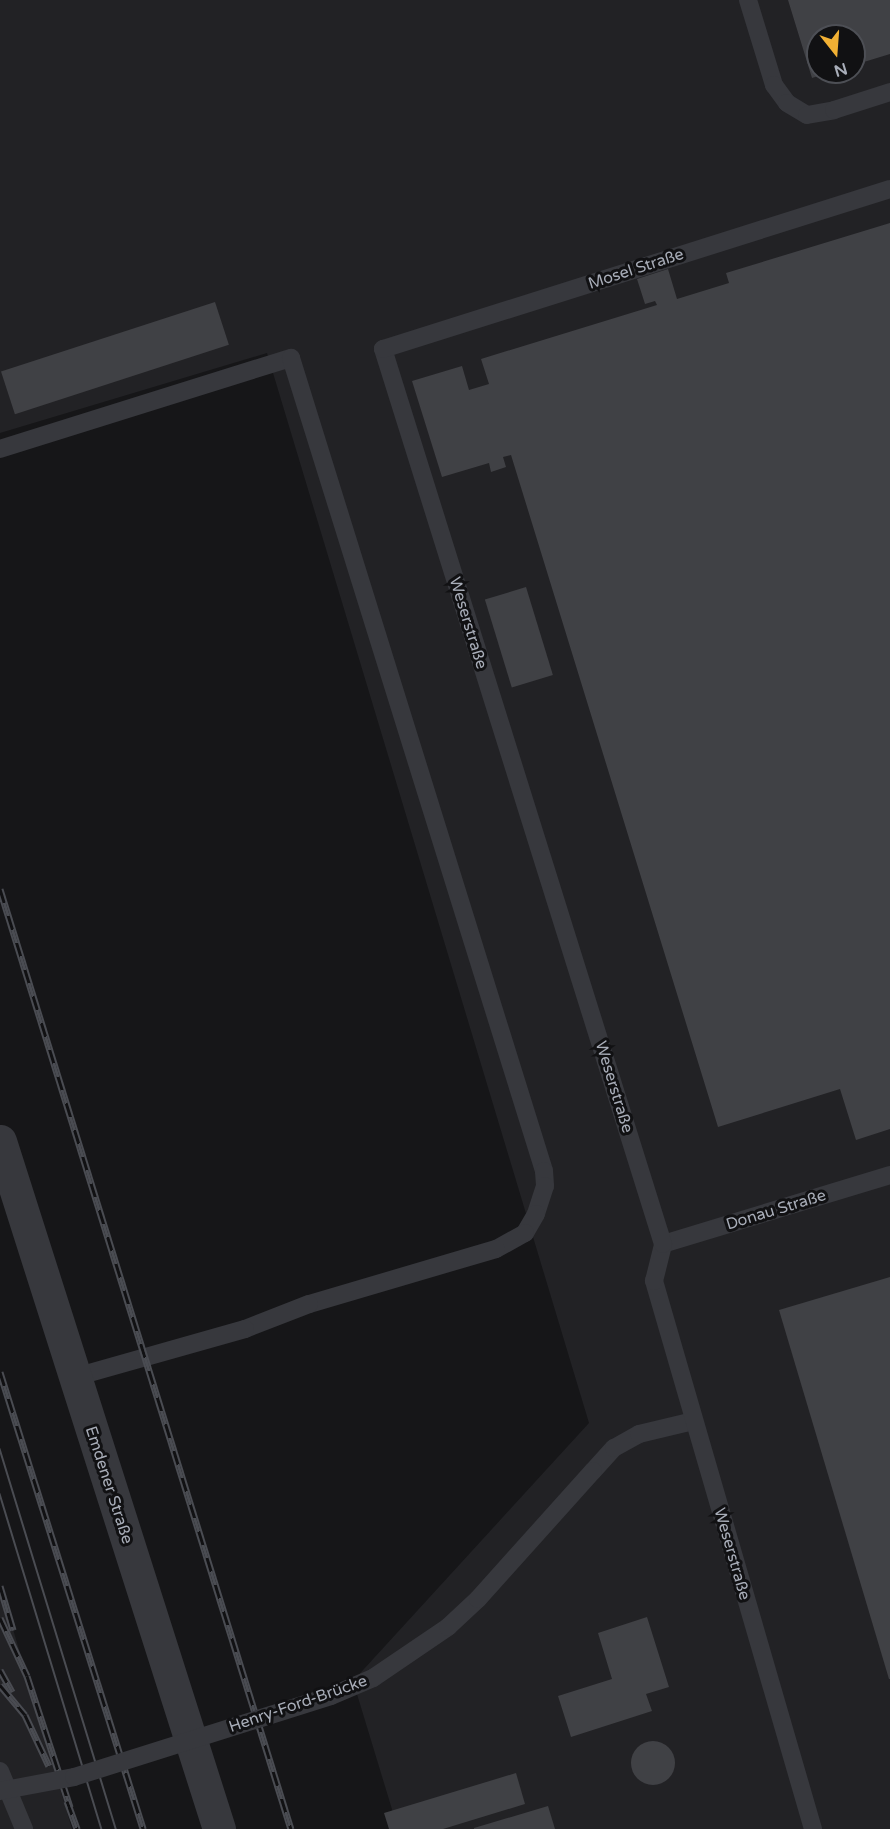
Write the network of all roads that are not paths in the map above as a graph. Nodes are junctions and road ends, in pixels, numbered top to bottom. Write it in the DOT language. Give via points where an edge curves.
graph roads {
  1 [pos="748,0"];
  2 [pos="890,92"];
  3 [pos="890,189"];
  4 [pos="383,349"];
  5 [pos="0,449"];
  6 [pos="0,1141"];
  7 [pos="890,1175"];
  8 [pos="663,1244"];
  9 [pos="75,1377"];
  10 [pos="693,1421"];
  11 [pos="0,1771"];
  12 [pos="0,1791"];
  13 [pos="24,1829"];
  14 [pos="219,1829"];
  15 [pos="813,1829"];
  1 -- 2 [label="lane" via="774,85 787,103 807,115"];
  3 -- 4 [label="lane, Mosel Straße"];
  4 -- 8 [label="lane, Weserstraße"];
  5 -- 9 [label="lane" via="291,358 544,1171 545,1186 525,1233 496,1249 309,1304 245,1329"];
  6 -- 9 [label="street, Emdener Straße"];
  7 -- 8 [label="lane, Donau Straße"];
  8 -- 10 [label="lane, Weserstraße" via="654,1281"];
  9 -- 14 [label="street, Emdener Straße"];
  10 -- 12 [label="lane, Henry-Ford-Brücke, bridge" via="639,1434 614,1448 463,1613 406,1658 373,1678 331,1696 74,1777"];
  10 -- 15 [label="lane, Weserstraße"];
  11 -- 13 [label="lane"];
}
